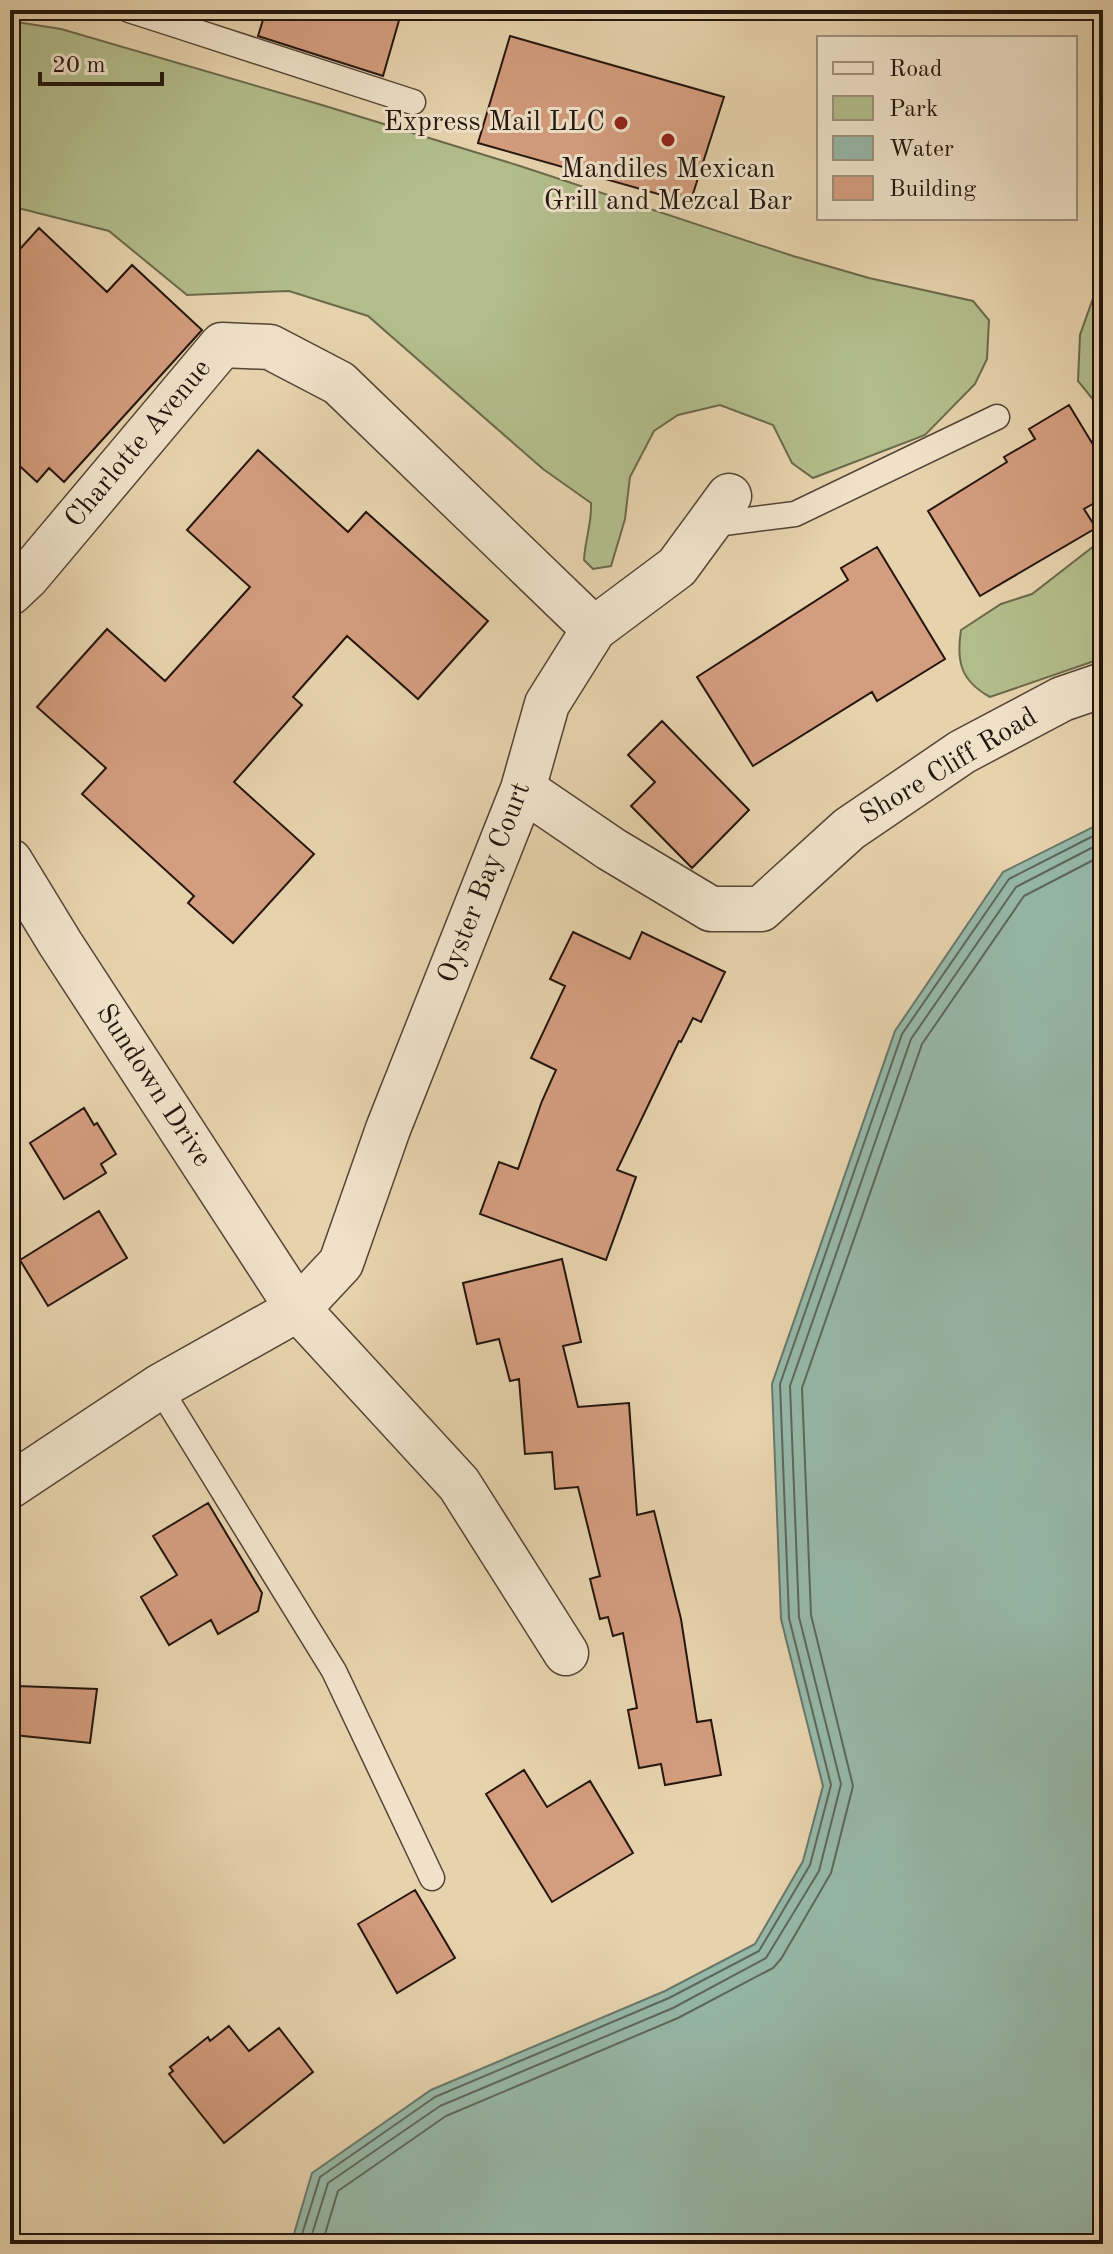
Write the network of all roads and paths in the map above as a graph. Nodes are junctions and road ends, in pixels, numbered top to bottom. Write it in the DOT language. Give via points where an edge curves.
graph roads {
  1 [pos="129,10"];
  2 [pos="184,18"];
  3 [pos="413,102"];
  4 [pos="997,417"];
  5 [pos="718,510"];
  6 [pos="10,593"];
  7 [pos="594,629"];
  8 [pos="1103,685"];
  9 [pos="523,789"];
  10 [pos="10,861"];
  11 [pos="298,1309"];
  12 [pos="159,1387"];
  13 [pos="10,1486"];
  14 [pos="566,1653"];
  15 [pos="432,1878"];
  1 -- 2 [label="lane"];
  2 -- 3 [label="lane"];
  4 -- 5 [label="lane" via="795,514"];
  5 -- 7 [label="street, Oyster Bay Court" via="677,567"];
  6 -- 7 [label="street, Charlotte Avenue" via="222,345 270,347 339,383"];
  7 -- 9 [label="street, Oyster Bay Court" via="547,704"];
  8 -- 9 [label="street, Shore Cliff Road" via="1062,699 962,752 849,829 761,909 711,909"];
  9 -- 11 [label="street, Oyster Bay Court" via="388,1129 341,1263"];
  10 -- 11 [label="street, Sundown Drive"];
  11 -- 12 [label="street"];
  11 -- 14 [label="street, Sundown Drive" via="459,1484"];
  12 -- 13 [label="street"];
  12 -- 15 [label="lane" via="334,1671"];
}
